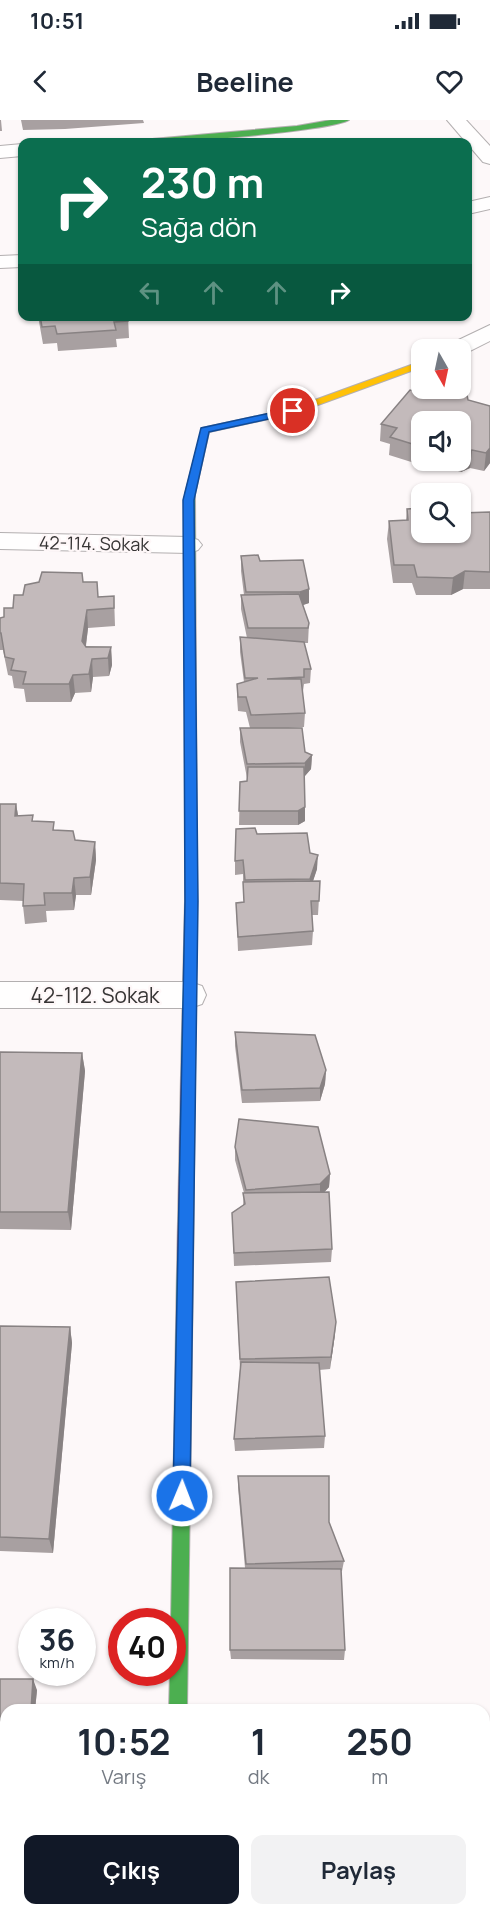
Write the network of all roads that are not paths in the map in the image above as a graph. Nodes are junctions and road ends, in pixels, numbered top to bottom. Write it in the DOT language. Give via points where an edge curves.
graph roads {
  1 [pos="345,120"];
  2 [pos="467,124"];
  3 [pos="185,138"];
  4 [pos="18,150"];
  5 [pos="0,152"];
  6 [pos="490,158"];
  7 [pos="490,203"];
  8 [pos="472,207"];
  9 [pos="18,261"];
  10 [pos="0,262"];
  11 [pos="490,332"];
  12 [pos="471,342"];
  13 [pos="411,368"];
  14 [pos="0,541"];
  15 [pos="189,545"];
  16 [pos="0,995"];
  17 [pos="190,995"];
  18 [pos="178,1704"];
  1 -- 3 [label="street"];
  2 -- 6 [label="street"];
  4 -- 5 [label="street"];
  7 -- 8 [label="street"];
  9 -- 10 [label="street"];
  11 -- 12 [label="street"];
  13 -- 15 [label="street" via="293,411 205,430 189,500"];
  14 -- 15 [label="street, 42-114. Sokak"];
  15 -- 17 [label="street"];
  16 -- 17 [label="street, 42-112. Sokak"];
  17 -- 18 [label="street"];
}
